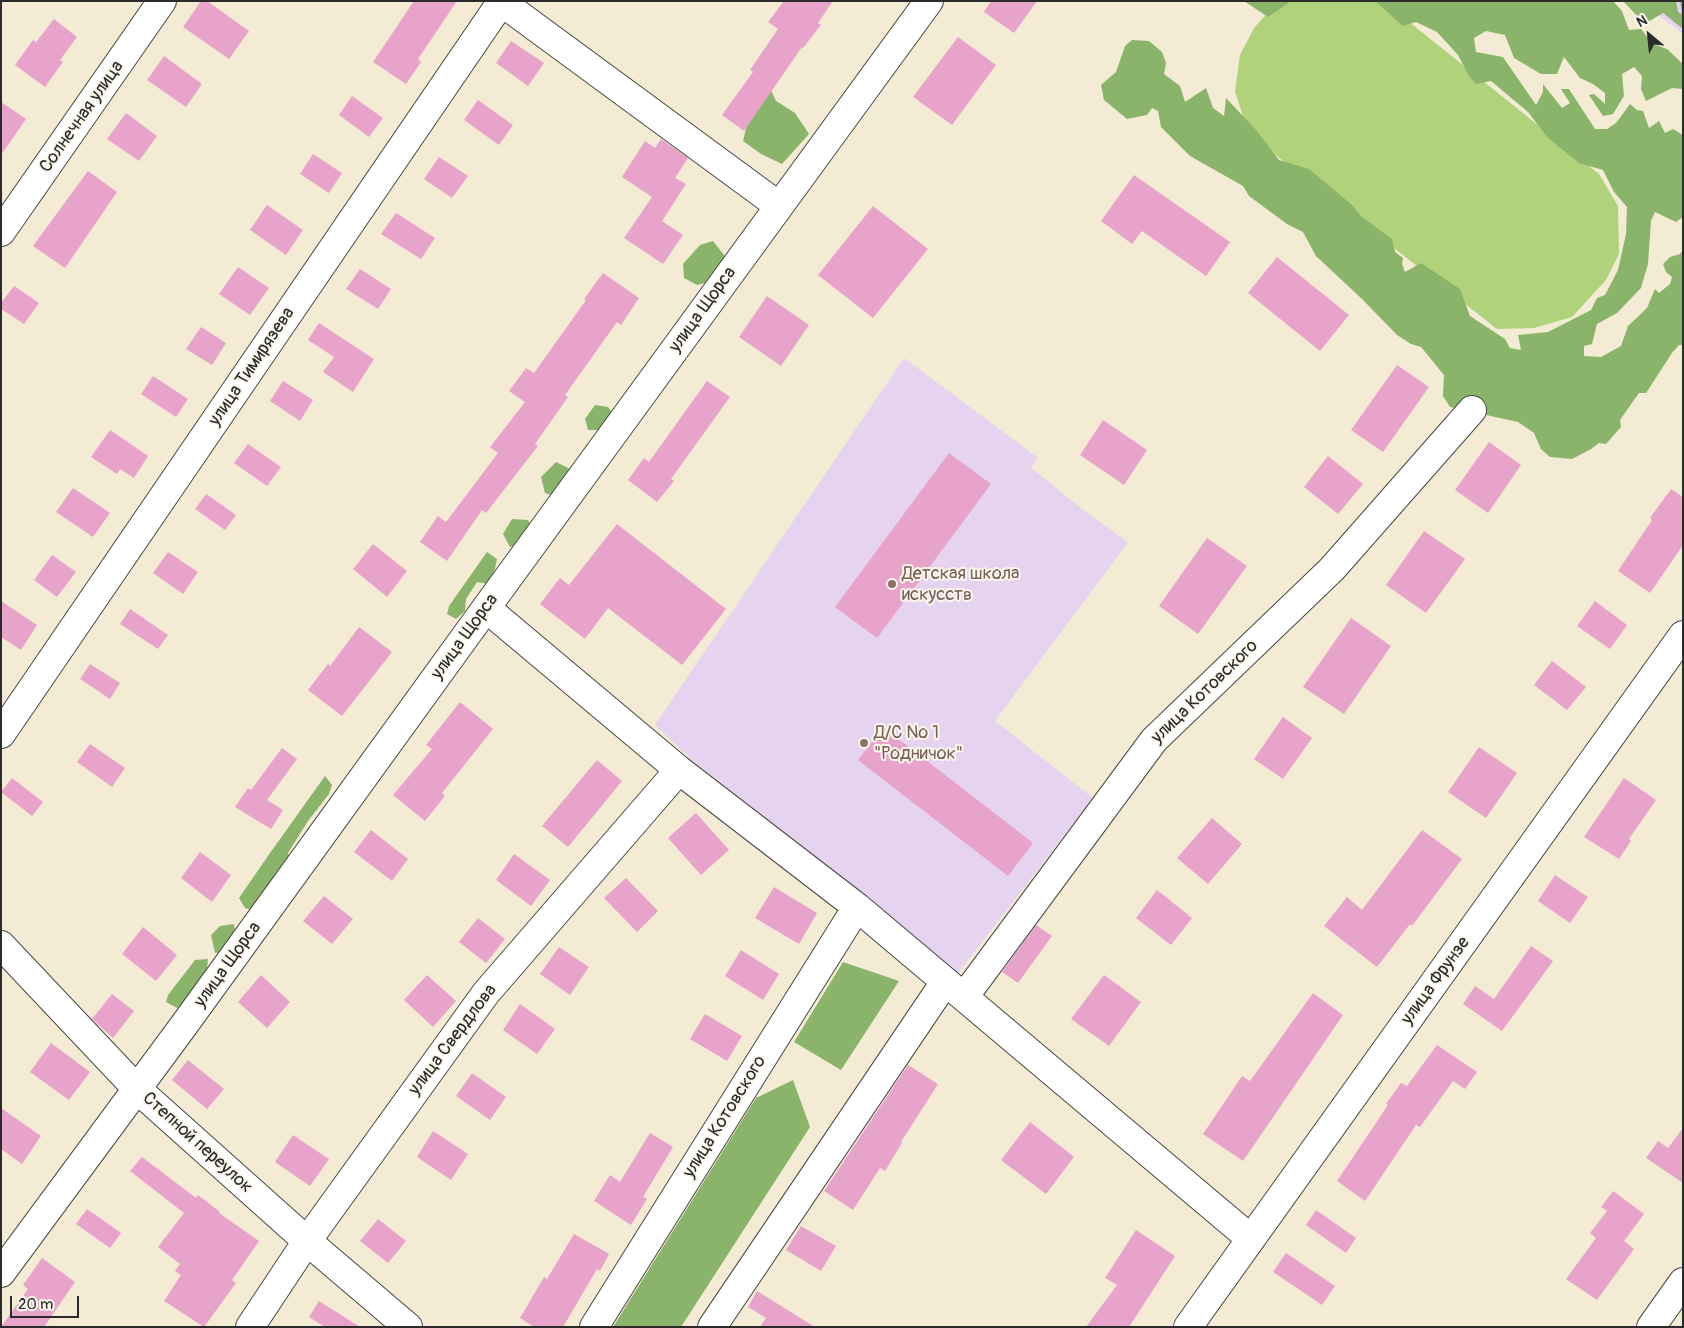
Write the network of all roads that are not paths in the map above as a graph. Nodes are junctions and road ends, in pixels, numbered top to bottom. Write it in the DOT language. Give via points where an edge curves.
graph roads {
  1 [pos="162,1"];
  2 [pos="929,1"];
  3 [pos="501,2"];
  4 [pos="779,206"];
  5 [pos="1,232"];
  6 [pos="1472,410"];
  7 [pos="486,608"];
  8 [pos="1683,635"];
  9 [pos="1,734"];
  10 [pos="679,770"];
  11 [pos="856,907"];
  12 [pos="1,945"];
  13 [pos="955,989"];
  14 [pos="137,1089"];
  15 [pos="1251,1239"];
  16 [pos="307,1241"];
  17 [pos="1,1273"];
  18 [pos="1683,1282"];
  19 [pos="250,1327"];
  20 [pos="408,1327"];
  21 [pos="594,1327"];
  22 [pos="712,1327"];
  23 [pos="1188,1327"];
  24 [pos="1651,1327"];
  1 -- 5 [label="street, Солнечная улица"];
  2 -- 4 [label="street, улица Щорса"];
  3 -- 4 [label="street"];
  3 -- 9 [label="street, улица Тимирязева"];
  4 -- 7 [label="street, улица Щорса"];
  6 -- 13 [label="street, улица Котовского" via="1332,569 1154,740"];
  7 -- 10 [label="street"];
  7 -- 14 [label="street, улица Щорса"];
  8 -- 15 [label="street, улица Фрунзе"];
  10 -- 11 [label="street"];
  10 -- 16 [label="street, улица Свердлова" via="486,993"];
  11 -- 13 [label="street"];
  11 -- 21 [label="street, улица Котовского"];
  12 -- 14 [label="street, Степной переулок"];
  13 -- 15 [label="street"];
  13 -- 22 [label="street, улица Котовского"];
  14 -- 16 [label="street, Степной переулок"];
  14 -- 17 [label="street, улица Щорса"];
  15 -- 23 [label="street, улица Фрунзе"];
  16 -- 19 [label="street, улица Свердлова"];
  16 -- 20 [label="street, Степной переулок"];
  18 -- 24 [label="street"];
}
